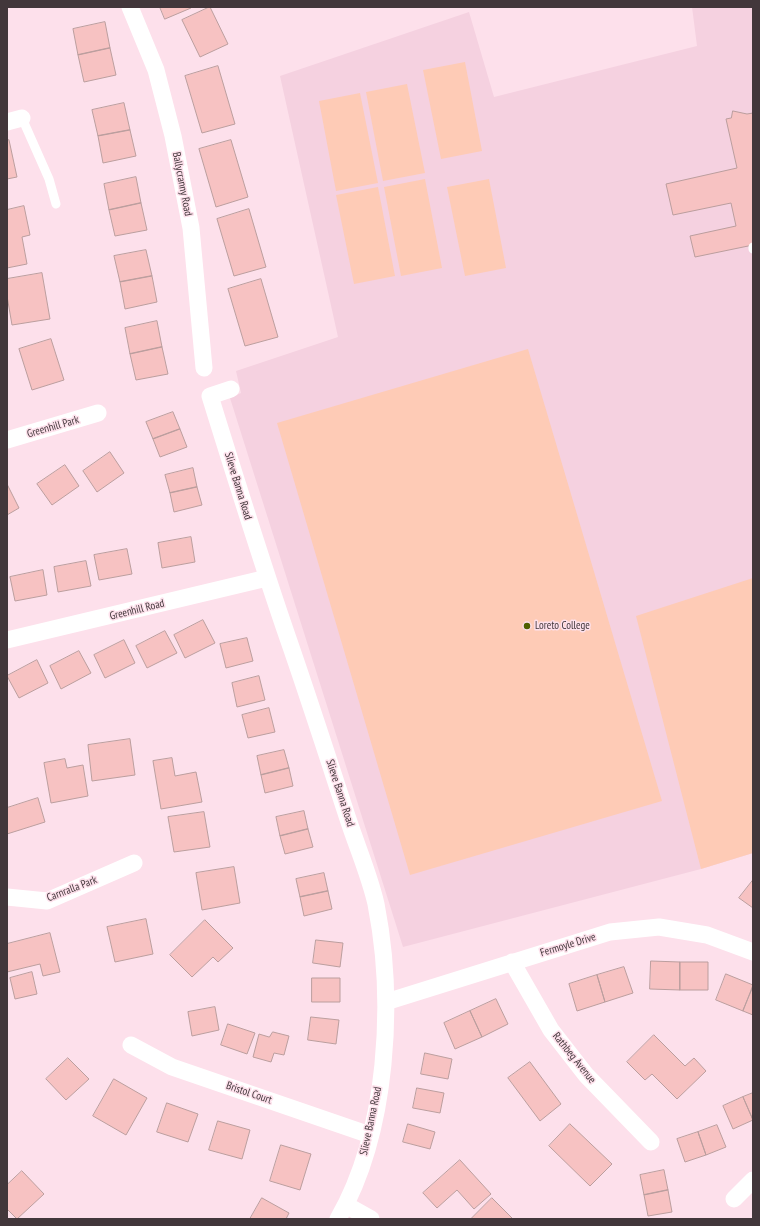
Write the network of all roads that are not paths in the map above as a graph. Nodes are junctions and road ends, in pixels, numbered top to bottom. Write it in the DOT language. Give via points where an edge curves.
graph roads {
  1 [pos="130,7"];
  2 [pos="14,120"];
  3 [pos="56,204"];
  4 [pos="204,368"];
  5 [pos="231,389"];
  6 [pos="98,414"];
  7 [pos="7,440"];
  8 [pos="267,578"];
  9 [pos="7,640"];
  10 [pos="134,863"];
  11 [pos="7,897"];
  12 [pos="753,952"];
  13 [pos="512,962"];
  14 [pos="386,1002"];
  15 [pos="131,1045"];
  16 [pos="370,1135"];
  17 [pos="650,1142"];
  18 [pos="753,1180"];
  19 [pos="734,1199"];
  20 [pos="342,1212"];
  21 [pos="371,1219"];
  1 -- 4 [label="street, Ballycranny Road" via="156,70 173,136 191,228"];
  2 -- 3 [label="lane" via="49,179"];
  5 -- 8 [label="street, Slieve Banna Road" via="210,396"];
  6 -- 7 [label="street, Greenhill Park"];
  8 -- 9 [label="street, Greenhill Road"];
  8 -- 14 [label="street, Slieve Banna Road" via="375,901 384,952"];
  10 -- 11 [label="street, Carnralla Park" via="47,901"];
  12 -- 13 [label="street, Fermoyle Drive" via="707,935 659,927 610,932"];
  13 -- 14 [label="street, Fermoyle Drive"];
  13 -- 17 [label="street, Rathbeg Avenue" via="551,1030 586,1075"];
  14 -- 16 [label="street, Slieve Banna Road" via="378,1102"];
  15 -- 16 [label="street, Bristol Court" via="172,1067"];
  16 -- 20 [label="street, Slieve Banna Road"];
  18 -- 19 [label="street"];
  20 -- 21 [label="street"];
}
